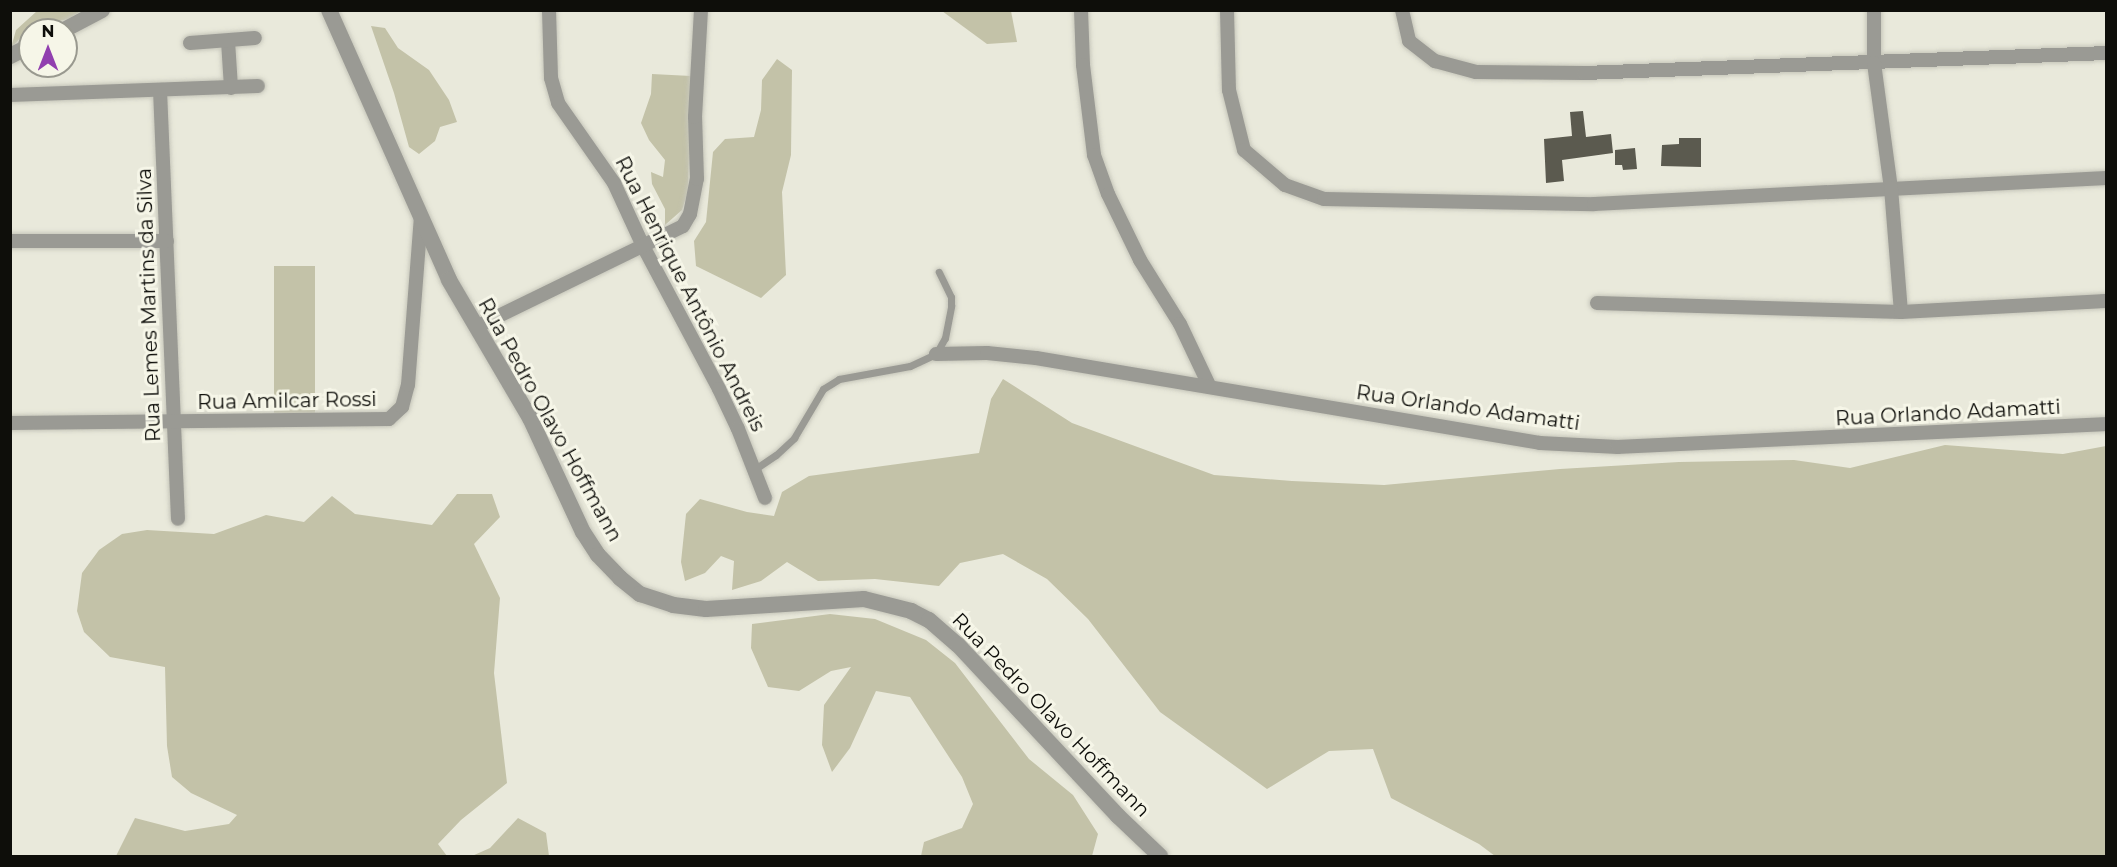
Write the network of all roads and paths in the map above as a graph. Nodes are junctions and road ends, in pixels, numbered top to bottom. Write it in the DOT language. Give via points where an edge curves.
graph roads {
  1 [pos="102,10"];
  2 [pos="329,10"];
  3 [pos="549,10"];
  4 [pos="701,10"];
  5 [pos="1081,10"];
  6 [pos="1227,10"];
  7 [pos="1402,10"];
  8 [pos="1874,10"];
  9 [pos="78,23"];
  10 [pos="255,38"];
  11 [pos="228,41"];
  12 [pos="190,43"];
  13 [pos="2106,53"];
  14 [pos="1874,63"];
  15 [pos="258,86"];
  16 [pos="231,88"];
  17 [pos="160,90"];
  18 [pos="10,95"];
  19 [pos="2106,178"];
  20 [pos="1891,188"];
  21 [pos="421,214"];
  22 [pos="10,241"];
  23 [pos="167,242"];
  24 [pos="643,246"];
  25 [pos="939,272"];
  26 [pos="2106,301"];
  27 [pos="1597,303"];
  28 [pos="1901,312"];
  29 [pos="476,327"];
  30 [pos="936,354"];
  31 [pos="1209,385"];
  32 [pos="174,421"];
  33 [pos="10,423"];
  34 [pos="2106,424"];
  35 [pos="755,469"];
  36 [pos="765,498"];
  37 [pos="178,519"];
  38 [pos="1160,856"];
  1 -- 9 [label="street"];
  2 -- 21 [label="street, Rua Pedro Olavo Hoffmann"];
  3 -- 24 [label="street, Rua Henrique Antônio Andreis" via="551,78 558,103 614,183"];
  4 -- 24 [label="street" via="695,117 697,179 693,203 683,226"];
  5 -- 31 [label="street" via="1094,155 1140,260 1180,324"];
  6 -- 20 [label="street" via="1229,90 1244,150 1285,185 1324,199 1594,204"];
  7 -- 14 [label="street" via="1409,41 1434,62 1476,72 1584,74"];
  8 -- 14 [label="street"];
  10 -- 11 [label="street"];
  11 -- 12 [label="street"];
  11 -- 16 [label="street"];
  13 -- 14 [label="street"];
  14 -- 20 [label="street"];
  15 -- 16 [label="street"];
  16 -- 17 [label="street"];
  17 -- 18 [label="street"];
  17 -- 23 [label="street, Rua Lemes Martins da Silva"];
  19 -- 20 [label="street"];
  20 -- 28 [label="street"];
  21 -- 29 [label="street, Rua Pedro Olavo Hoffmann" via="449,280"];
  21 -- 32 [label="street, Rua Amilcar Rossi" via="408,385 402,407 389,419"];
  22 -- 23 [label="street"];
  23 -- 32 [label="street, Rua Lemes Martins da Silva"];
  24 -- 29 [label="street"];
  24 -- 35 [label="street, Rua Henrique Antônio Andreis" via="719,389"];
  25 -- 30 [label="lane" via="951,306 945,338"];
  26 -- 28 [label="street"];
  27 -- 28 [label="street"];
  29 -- 38 [label="street, Rua Pedro Olavo Hoffmann" via="530,418 583,532 598,555 640,594 706,609 864,599 911,611 929,620 958,645"];
  30 -- 31 [label="street, Rua Orlando Adamatti" via="987,353 1036,358"];
  30 -- 35 [label="lane, Rua Orlando Adamatti" via="910,366 839,379 823,389 794,438"];
  31 -- 34 [label="street, Rua Orlando Adamatti" via="1540,443 1618,447"];
  32 -- 33 [label="street, Rua Amilcar Rossi"];
  32 -- 37 [label="street, Rua Lemes Martins da Silva"];
  35 -- 36 [label="street, Rua Henrique Antônio Andreis"];
}
